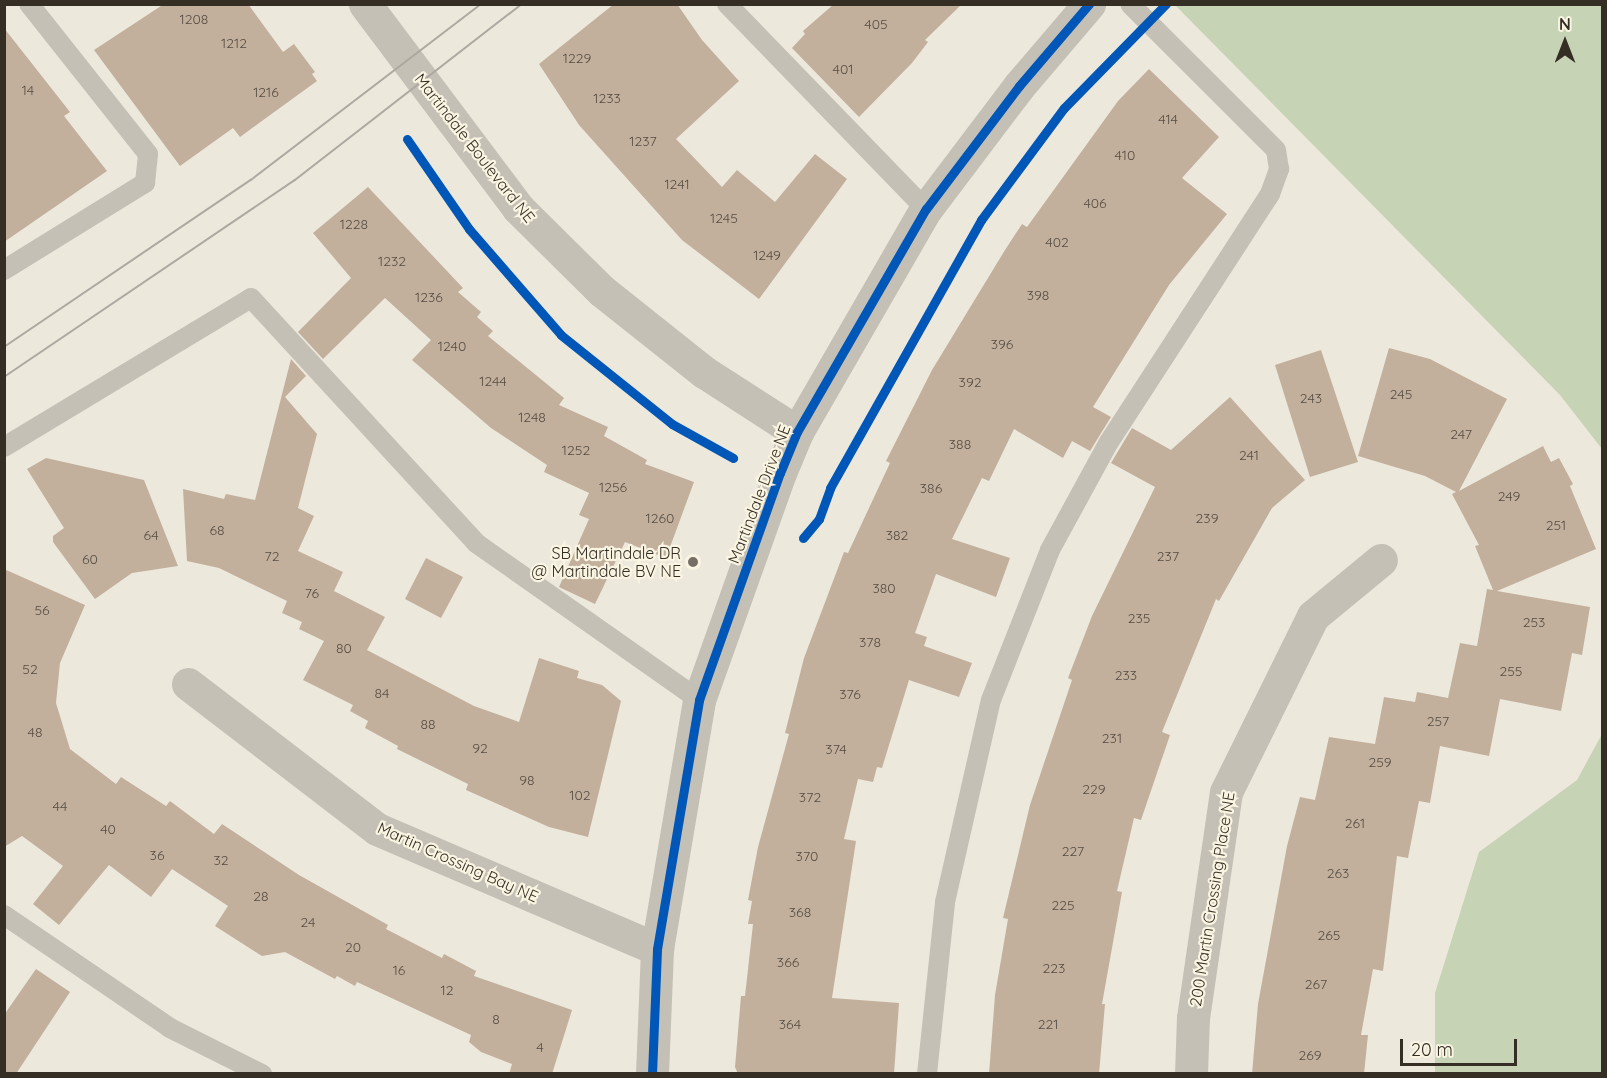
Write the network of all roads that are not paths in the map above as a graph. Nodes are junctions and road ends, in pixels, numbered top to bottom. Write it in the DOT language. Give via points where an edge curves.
graph roads {
  1 [pos="29,4"];
  2 [pos="365,4"];
  3 [pos="727,4"];
  4 [pos="1089,4"];
  5 [pos="1130,4"];
  6 [pos="926,209"];
  7 [pos="4,270"];
  8 [pos="797,432"];
  9 [pos="4,447"];
  10 [pos="1381,560"];
  11 [pos="188,684"];
  12 [pos="699,700"];
  13 [pos="4,915"];
  14 [pos="657,949"];
  15 [pos="262,1074"];
  16 [pos="652,1074"];
  17 [pos="927,1074"];
  18 [pos="1191,1074"];
  1 -- 7 [label="lane" via="148,154 145,183"];
  2 -- 8 [label="street, Martindale Boulevard NE" via="518,208 602,291 704,372"];
  3 -- 6 [label="lane"];
  4 -- 6 [label="street, Martindale Drive NE" via="1019,86"];
  5 -- 17 [label="lane" via="1276,150 1279,169 1270,194 1109,442 1055,540 999,679 945,902"];
  6 -- 8 [label="street, Martindale Drive NE"];
  8 -- 12 [label="street, Martindale Drive NE"];
  9 -- 12 [label="lane" via="251,298 476,543"];
  10 -- 18 [label="street, 200 Martin Crossing Place NE" via="1313,616 1226,792 1193,1018"];
  11 -- 14 [label="street, Martin Crossing Bay NE" via="377,829"];
  12 -- 14 [label="street, Martindale Drive NE"];
  13 -- 15 [label="lane" via="171,1028"];
  14 -- 16 [label="street, Martindale Drive NE"];
}
